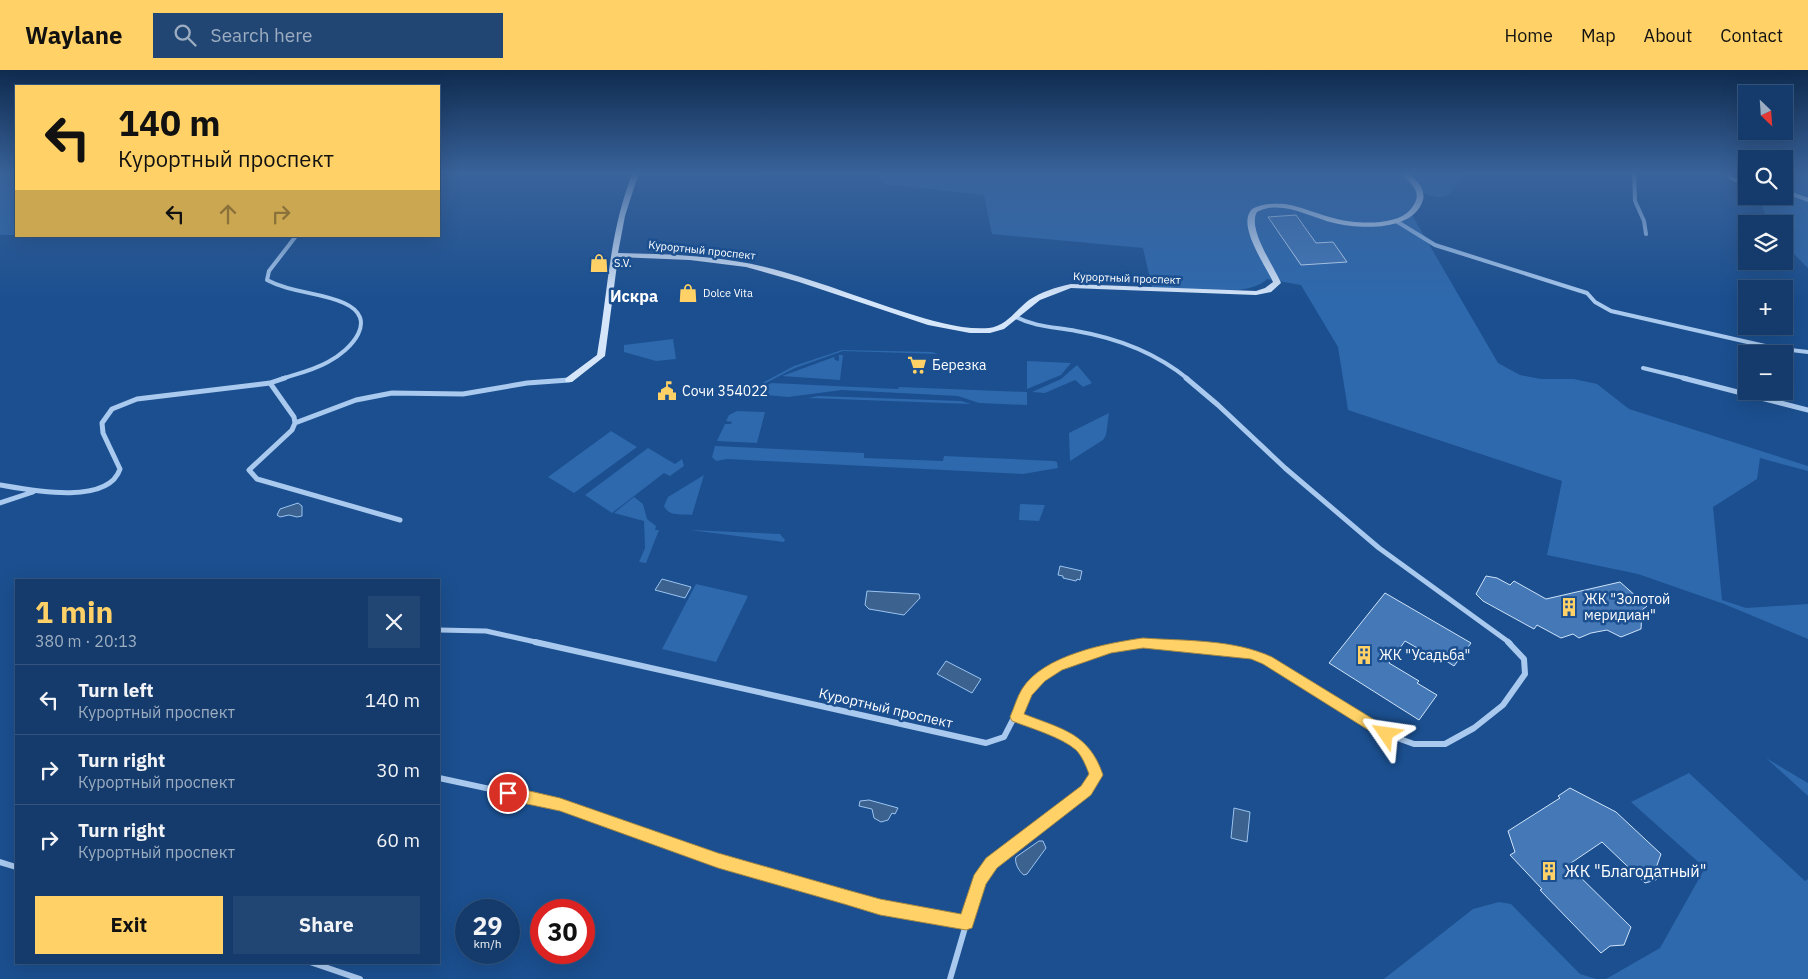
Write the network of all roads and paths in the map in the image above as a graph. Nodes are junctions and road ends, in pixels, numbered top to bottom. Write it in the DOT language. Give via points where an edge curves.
graph roads {
  1 [pos="622,214"];
  2 [pos="1251,214"];
  3 [pos="1312,214"];
  4 [pos="1411,214"];
  5 [pos="1641,214"];
  6 [pos="1396,221"];
  7 [pos="1646,234"];
  8 [pos="295,237"];
  9 [pos="614,255"];
  10 [pos="1016,317"];
  11 [pos="1808,352"];
  12 [pos="1644,368"];
  13 [pos="569,380"];
  14 [pos="270,383"];
  15 [pos="1808,410"];
  16 [pos="295,423"];
  17 [pos="0,485"];
  18 [pos="36,491"];
  19 [pos="0,503"];
  20 [pos="400,520"];
  21 [pos="440,630"];
  22 [pos="1016,717"];
  23 [pos="440,778"];
  24 [pos="0,862"];
  25 [pos="15,867"];
  26 [pos="966,922"];
  27 [pos="316,964"];
  28 [pos="360,979"];
  29 [pos="950,979"];
  1 -- 9 [label="street"];
  2 -- 10 [label="street, Курортный проспект" via="1255,240 1277,283 1268,290 1256,293 1071,286 1052,291 1028,305"];
  3 -- 6 [label="street, Курортный проспект" via="1352,224"];
  4 -- 6 [label="street, Курортный проспект"];
  5 -- 7 [label="street"];
  6 -- 11 [label="street" via="1435,245 1587,293 1611,311 1774,348"];
  8 -- 14 [label="street" via="267,274 267,280 344,303 357,310 363,326 337,357"];
  9 -- 10 [label="street, Курортный проспект" via="746,264 892,312 966,330 1000,328"];
  9 -- 13 [label="street" via="601,356"];
  10 -- 22 [label="street, Курортный проспект" via="1044,328 1064,329 1140,349 1167,365 1382,550 1496,631 1524,659 1525,674 1503,705 1474,728 1445,744 1414,744 1386,734 1253,654 1143,643 1110,648 1057,666 1040,677 1027,692"];
  12 -- 15 [label="street"];
  13 -- 16 [label="street" via="463,394 392,393 356,400"];
  14 -- 16 [label="street"];
  14 -- 18 [label="street" via="137,400 112,409 102,423 103,433 120,469 116,480 89,492"];
  16 -- 20 [label="street" via="253,465 249,470 252,474"];
  17 -- 18 [label="street"];
  18 -- 19 [label="street"];
  21 -- 22 [label="street, Курортный проспект" via="486,631 986,743 1004,737"];
  22 -- 26 [label="street" via="1056,732 1080,746 1092,762 1096,775 1086,790 991,863 979,880"];
  23 -- 26 [label="street" via="560,804 718,861 880,907"];
  24 -- 25 [label="street"];
  26 -- 29 [label="street"];
  27 -- 28 [label="street"];
}
